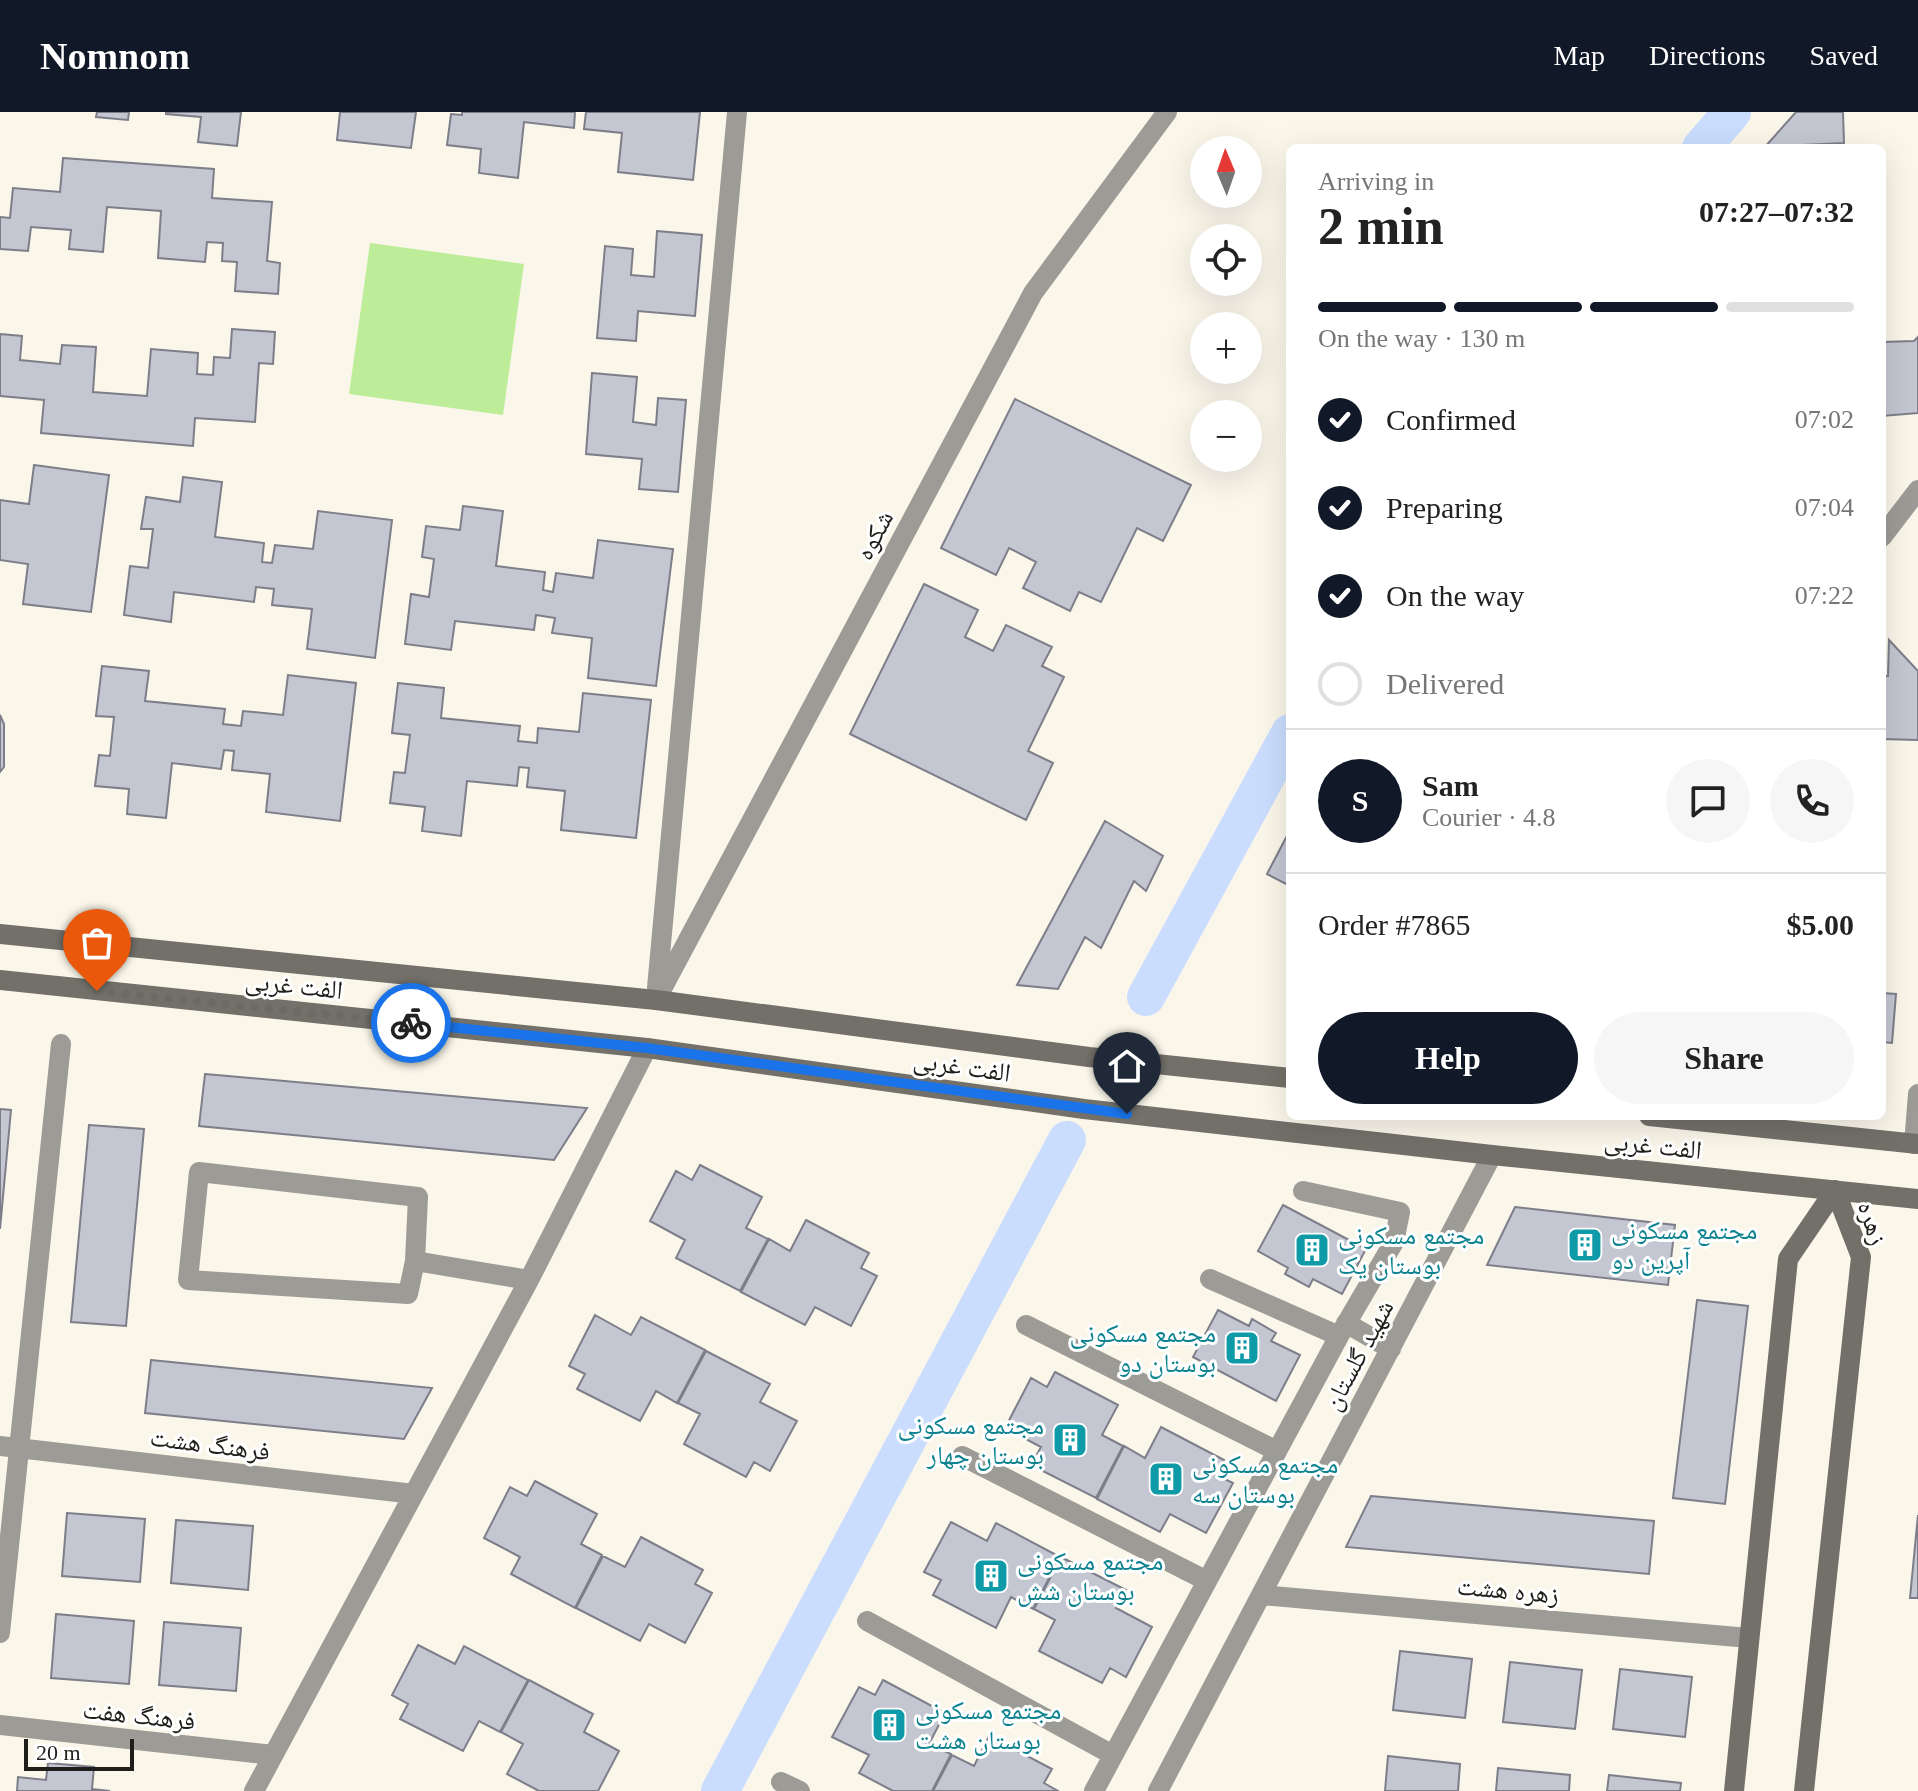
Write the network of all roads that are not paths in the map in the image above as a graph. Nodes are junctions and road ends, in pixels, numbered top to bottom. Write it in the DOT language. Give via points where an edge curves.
graph roads {
  1 [pos="737,112"];
  2 [pos="1167,112"];
  3 [pos="1918,490"];
  4 [pos="1886,532"];
  5 [pos="0,934"];
  6 [pos="0,980"];
  7 [pos="656,1000"];
  8 [pos="61,1044"];
  9 [pos="647,1048"];
  10 [pos="1286,1078"];
  11 [pos="1918,1094"];
  12 [pos="1687,1120"];
  13 [pos="1916,1144"];
  14 [pos="1492,1155"];
  15 [pos="1835,1190"];
  16 [pos="1303,1191"];
  17 [pos="1918,1199"];
  18 [pos="415,1261"];
  19 [pos="1210,1279"];
  20 [pos="529,1280"];
  21 [pos="1026,1325"];
  22 [pos="1342,1330"];
  23 [pos="1391,1349"];
  24 [pos="9,1447"];
  25 [pos="1277,1451"];
  26 [pos="962,1456"];
  27 [pos="414,1494"];
  28 [pos="1207,1581"];
  29 [pos="1261,1595"];
  30 [pos="867,1621"];
  31 [pos="0,1633"];
  32 [pos="1749,1638"];
  33 [pos="0,1725"];
  34 [pos="273,1755"];
  35 [pos="1113,1755"];
  36 [pos="781,1782"];
  37 [pos="254,1791"];
  38 [pos="800,1791"];
  39 [pos="1094,1791"];
  40 [pos="1158,1791"];
  41 [pos="1734,1791"];
  42 [pos="1804,1791"];
  1 -- 7 [label="street"];
  2 -- 7 [label="street, شکوه" via="1033,293"];
  3 -- 4 [label="street"];
  5 -- 7 [label="main road, الفت غربی"];
  6 -- 9 [label="main road, الفت غربی"];
  7 -- 10 [label="main road, الفت غربی"];
  8 -- 24 [label="street"];
  9 -- 14 [label="main road, الفت غربی" via="1084,1109"];
  9 -- 20 [label="street"];
  11 -- 13 [label="street"];
  12 -- 13 [label="main road, الفت غربی"];
  14 -- 15 [label="main road, الفت غربی"];
  14 -- 23 [label="street, شهید گلستان"];
  15 -- 17 [label="main road, الفت غربی"];
  15 -- 32 [label="main road, زهره" via="1788,1259"];
  15 -- 42 [label="main road, زهره" via="1861,1257"];
  16 -- 22 [label="street" via="1400,1212 1394,1242"];
  18 -- 18 [label="street" via="418,1197 199,1172 188,1280 408,1294"];
  18 -- 20 [label="street"];
  19 -- 22 [label="street"];
  20 -- 27 [label="street"];
  21 -- 25 [label="street"];
  22 -- 23 [label="street"];
  22 -- 25 [label="street"];
  23 -- 29 [label="street, شهید گلستان"];
  24 -- 27 [label="street, فرهنگ هشت"];
  24 -- 31 [label="street"];
  25 -- 28 [label="street"];
  26 -- 28 [label="street"];
  27 -- 34 [label="street"];
  28 -- 35 [label="street"];
  29 -- 32 [label="street, زهره هشت"];
  29 -- 40 [label="street, شهید گلستان"];
  30 -- 35 [label="street"];
  32 -- 41 [label="main road, زهره"];
  33 -- 34 [label="street, فرهنگ هفت"];
  34 -- 37 [label="street"];
  35 -- 39 [label="street"];
  36 -- 38 [label="street"];
}
